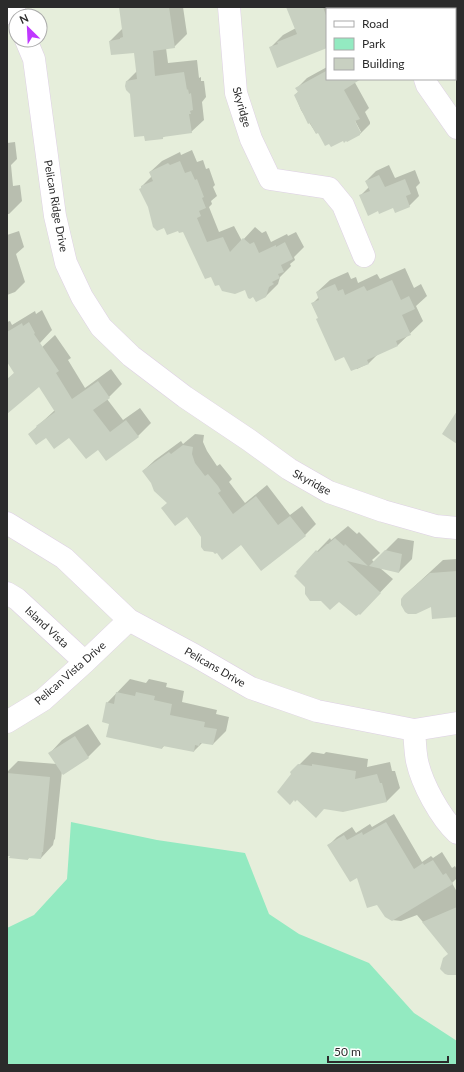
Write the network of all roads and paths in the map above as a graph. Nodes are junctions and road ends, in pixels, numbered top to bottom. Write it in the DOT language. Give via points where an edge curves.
graph roads {
  1 [pos="229,7"];
  2 [pos="29,48"];
  3 [pos="425,80"];
  4 [pos="457,128"];
  5 [pos="364,256"];
  6 [pos="186,397"];
  7 [pos="7,523"];
  8 [pos="457,528"];
  9 [pos="7,593"];
  10 [pos="129,620"];
  11 [pos="85,662"];
  12 [pos="7,722"];
  13 [pos="457,723"];
  14 [pos="414,730"];
  15 [pos="457,834"];
  1 -- 5 [label="street, Skyridge" via="236,93 251,138 270,179 329,188 343,205"];
  2 -- 6 [label="street, Pelican Ridge Drive" via="34,59 55,216 66,263 82,297 101,327 126,351"];
  3 -- 4 [label="street"];
  6 -- 8 [label="street, Skyridge" via="289,469 329,492 428,524"];
  7 -- 10 [label="street, Pelicans Drive" via="64,558"];
  9 -- 11 [label="street, Island Vista" via="17,599"];
  10 -- 11 [label="street, Pelican Vista Drive"];
  10 -- 14 [label="street, Pelicans Drive" via="251,688 317,710"];
  11 -- 12 [label="street, Pelican Vista Drive" via="43,700"];
  13 -- 14 [label="street, Pelicans Drive"];
  14 -- 15 [label="street" via="417,761 425,784"];
}
